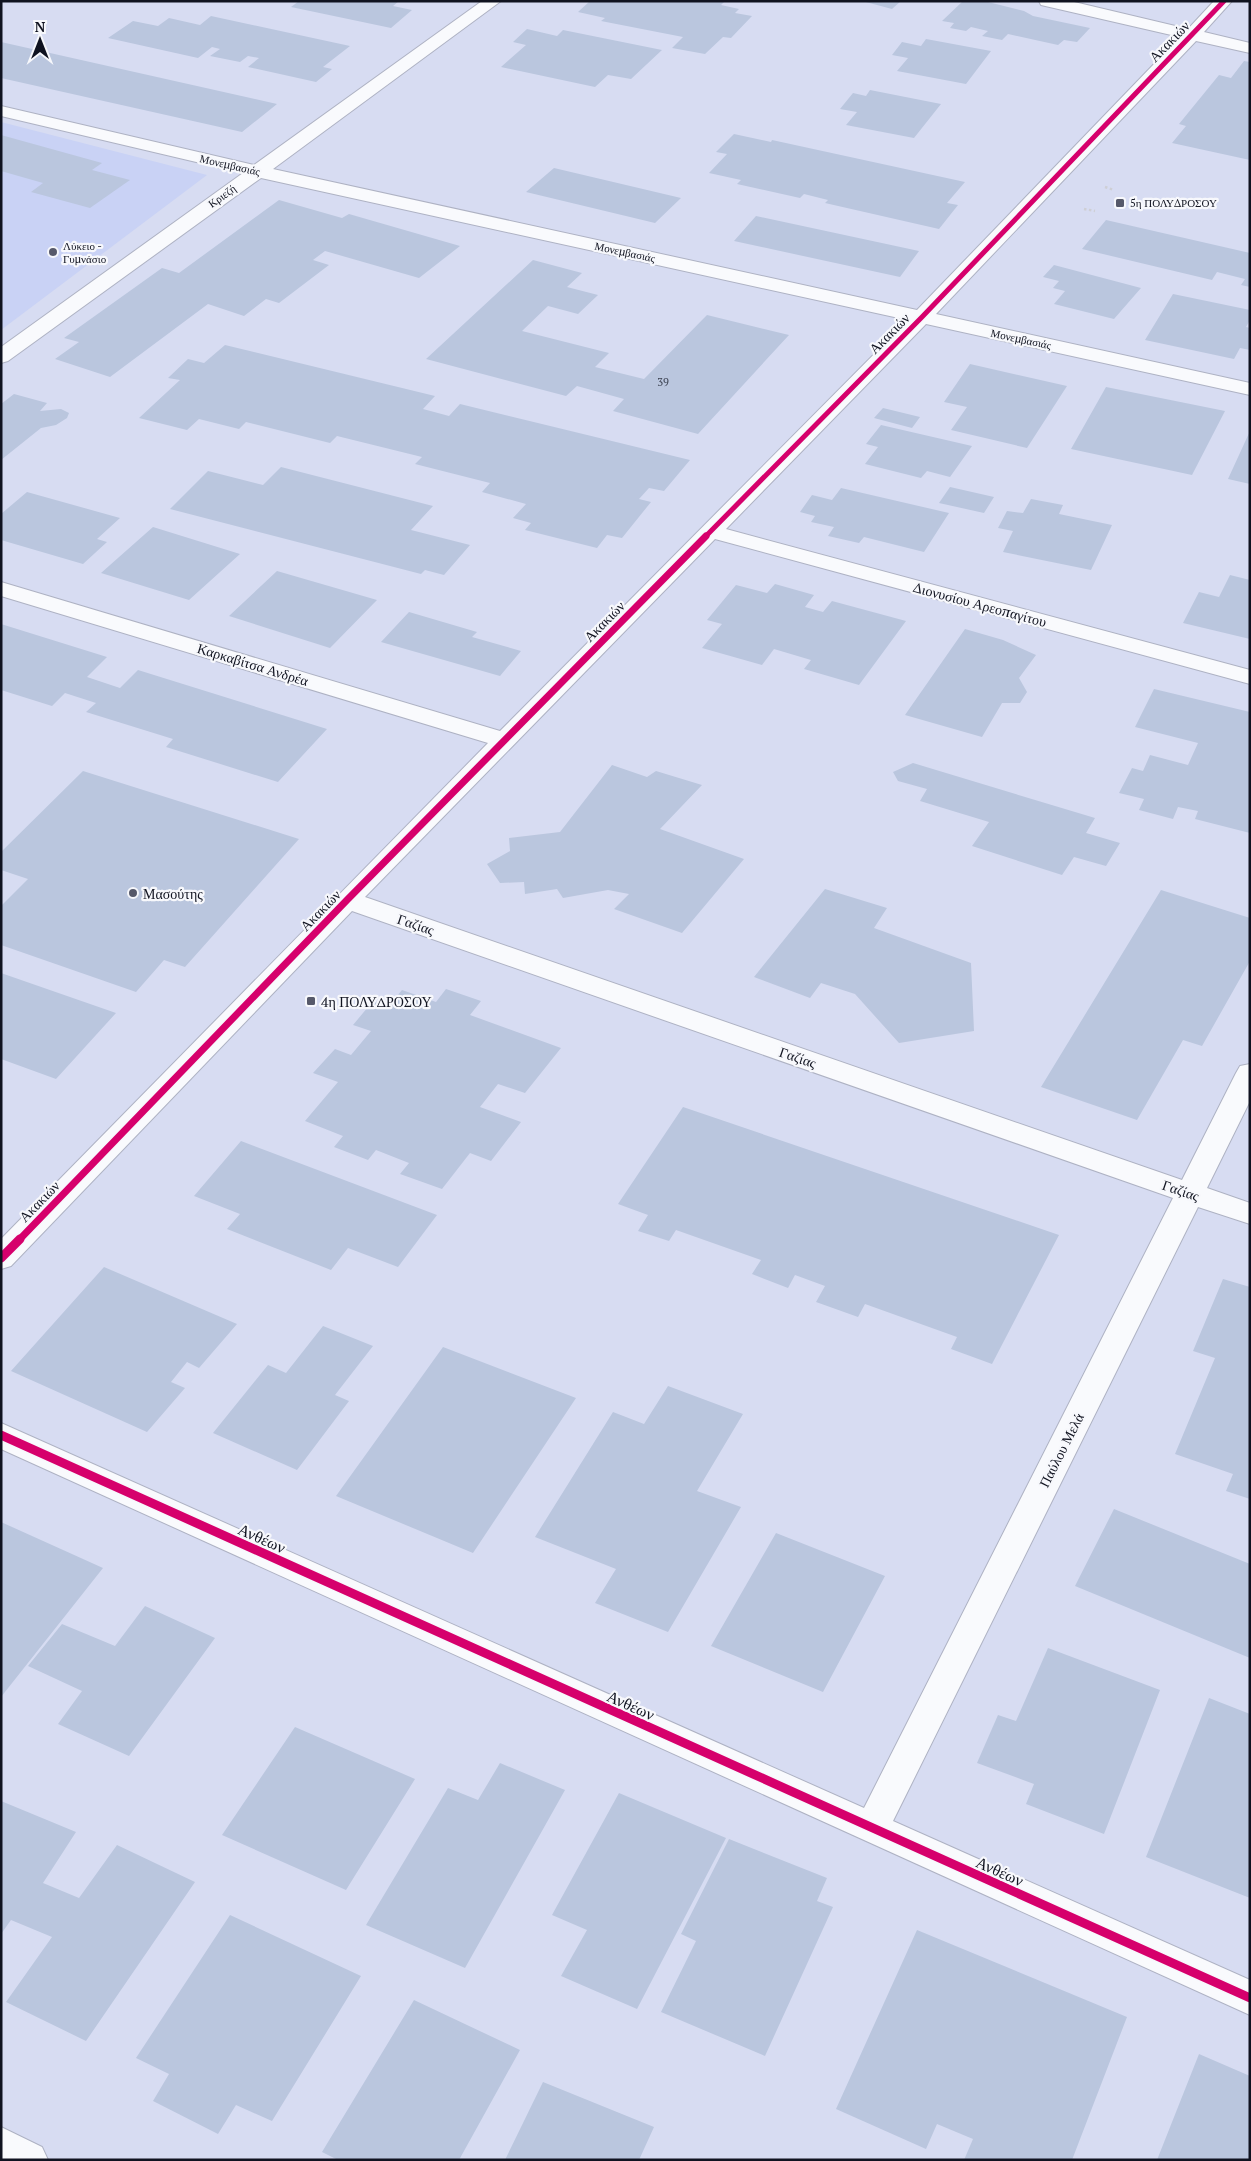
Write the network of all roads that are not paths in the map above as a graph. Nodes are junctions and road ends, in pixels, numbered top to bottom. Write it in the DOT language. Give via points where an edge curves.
graph roads {
  1 [pos="493,1"];
  2 [pos="1047,1"];
  3 [pos="1224,1"];
  4 [pos="1191,36"];
  5 [pos="1250,48"];
  6 [pos="1,111"];
  7 [pos="256,171"];
  8 [pos="922,317"];
  9 [pos="1,357"];
  10 [pos="1250,389"];
  11 [pos="710,531"];
  12 [pos="1,588"];
  13 [pos="1250,677"];
  14 [pos="504,740"];
  15 [pos="347,900"];
  16 [pos="1250,1073"];
  17 [pos="1190,1193"];
  18 [pos="1250,1214"];
  19 [pos="1,1258"];
  20 [pos="1,1435"];
  21 [pos="872,1828"];
  22 [pos="1250,1998"];
  23 [pos="1,2145"];
  24 [pos="29,2160"];
  1 -- 7 [label="street, Κριεζή"];
  2 -- 4 [label="street"];
  3 -- 4 [label="street, Ακακιών"];
  4 -- 5 [label="street"];
  4 -- 8 [label="street, Ακακιών"];
  6 -- 7 [label="street, Μονεμβασιάς"];
  7 -- 8 [label="street, Μονεμβασιάς"];
  7 -- 9 [label="street, Κριεζή"];
  8 -- 10 [label="street, Μονεμβασιάς"];
  8 -- 11 [label="street, Ακακιών"];
  11 -- 13 [label="street, Διονυσίου Αρεοπαγίτου"];
  11 -- 14 [label="street, Ακακιών"];
  12 -- 14 [label="street, Καρκαβίτσα Ανδρέα"];
  14 -- 15 [label="street, Ακακιών"];
  15 -- 17 [label="street, Γαζίας"];
  15 -- 19 [label="street, Ακακιών"];
  16 -- 17 [label="street, Παύλου Μελά"];
  17 -- 18 [label="street, Γαζίας"];
  17 -- 21 [label="street, Παύλου Μελά"];
  20 -- 21 [label="street, Ανθέων"];
  21 -- 22 [label="street, Ανθέων"];
  23 -- 24 [label="street"];
}
